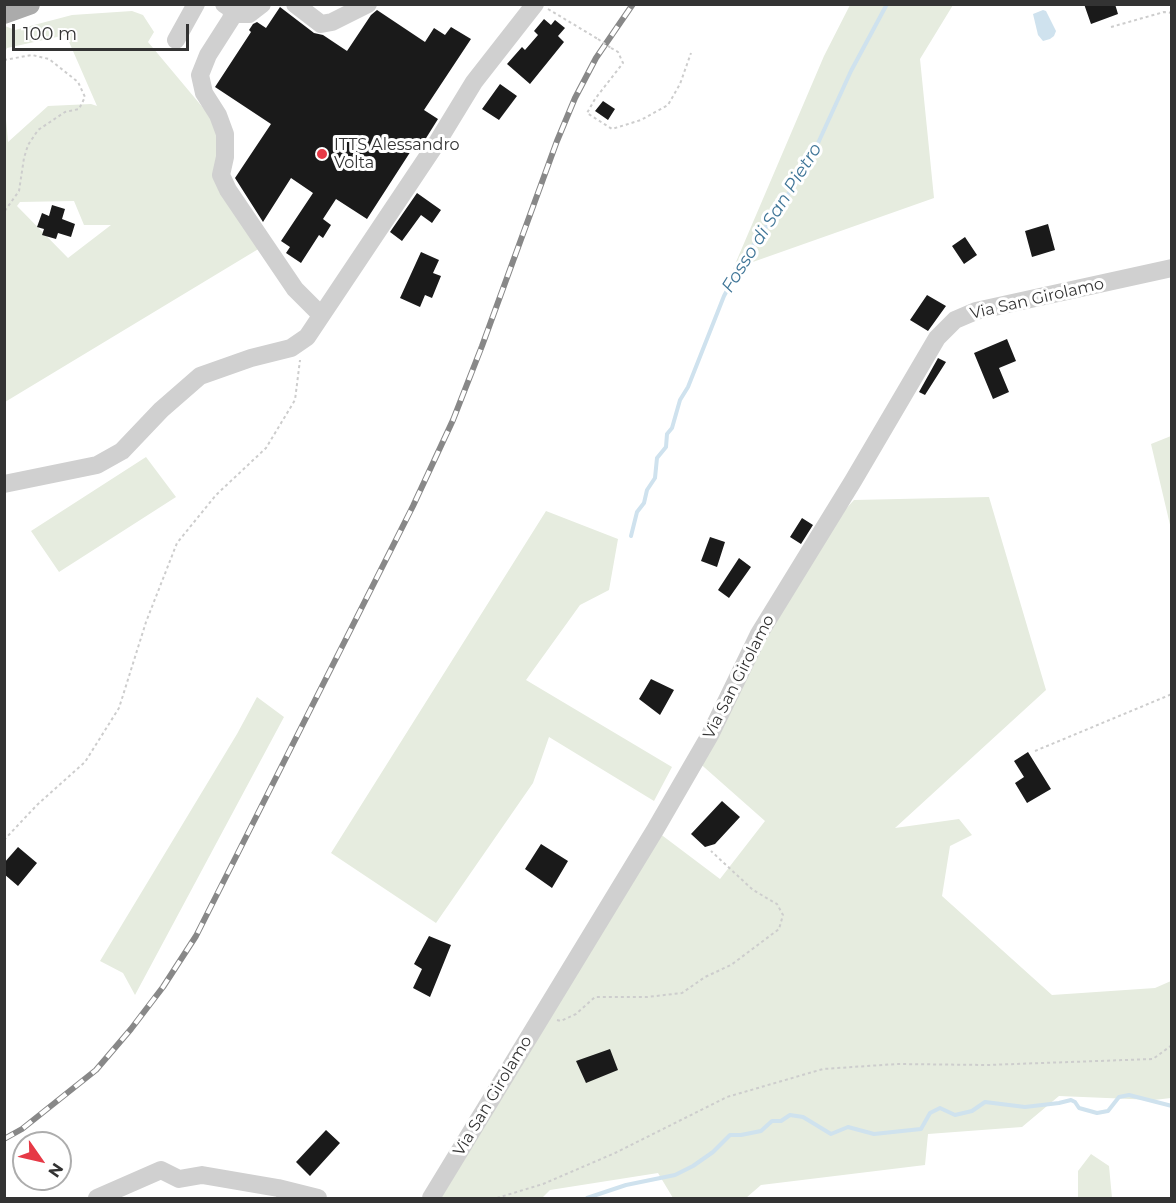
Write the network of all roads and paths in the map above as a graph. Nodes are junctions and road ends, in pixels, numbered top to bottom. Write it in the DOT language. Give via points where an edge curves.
graph roads {
  1 [pos="29,4"];
  2 [pos="196,4"];
  3 [pos="262,4"];
  4 [pos="295,4"];
  5 [pos="369,4"];
  6 [pos="535,4"];
  7 [pos="541,4"];
  8 [pos="230,6"];
  9 [pos="4,13"];
  10 [pos="1172,13"];
  11 [pos="1111,27"];
  12 [pos="176,40"];
  13 [pos="691,53"];
  14 [pos="4,60"];
  15 [pos="4,212"];
  16 [pos="1172,268"];
  17 [pos="321,315"];
  18 [pos="307,337"];
  19 [pos="4,484"];
  20 [pos="1172,694"];
  21 [pos="1035,751"];
  22 [pos="4,840"];
  23 [pos="711,851"];
  24 [pos="544,1013"];
  25 [pos="1172,1045"];
  26 [pos="97,1198"];
  27 [pos="318,1198"];
  28 [pos="431,1198"];
  29 [pos="497,1198"];
  1 -- 9 [label="main road"];
  2 -- 12 [label="street"];
  3 -- 8 [label="street" via="249,14 239,14"];
  4 -- 5 [label="street" via="321,24"];
  6 -- 17 [label="street" via="474,82"];
  7 -- 13 [label="path, bridge" via="618,52 623,63 587,113 612,129 641,120 668,105"];
  8 -- 17 [label="street" via="231,19 200,75 204,93 225,134 221,175 295,289"];
  10 -- 11 [label="path"];
  14 -- 15 [label="path" via="32,55 49,59 78,82 85,97 79,110 65,112 38,130 28,145 19,191"];
  16 -- 24 [label="street, Via San Girolamo" via="976,311 955,320 937,338 759,634 710,735"];
  17 -- 18 [label="street"];
  18 -- 19 [label="street" via="291,348 200,376 122,451 97,465"];
  18 -- 22 [label="path" via="295,400 266,448 216,495 177,543 146,622 119,708 85,762"];
  20 -- 21 [label="path"];
  23 -- 24 [label="path" via="753,890 777,904 783,915 779,929 731,965 682,993 595,997 561,1021"];
  24 -- 28 [label="street, Via San Girolamo"];
  25 -- 29 [label="path" via="1153,1059 824,1069 727,1097 604,1158"];
  26 -- 27 [label="street" via="161,1170 179,1179 202,1175"];
}
